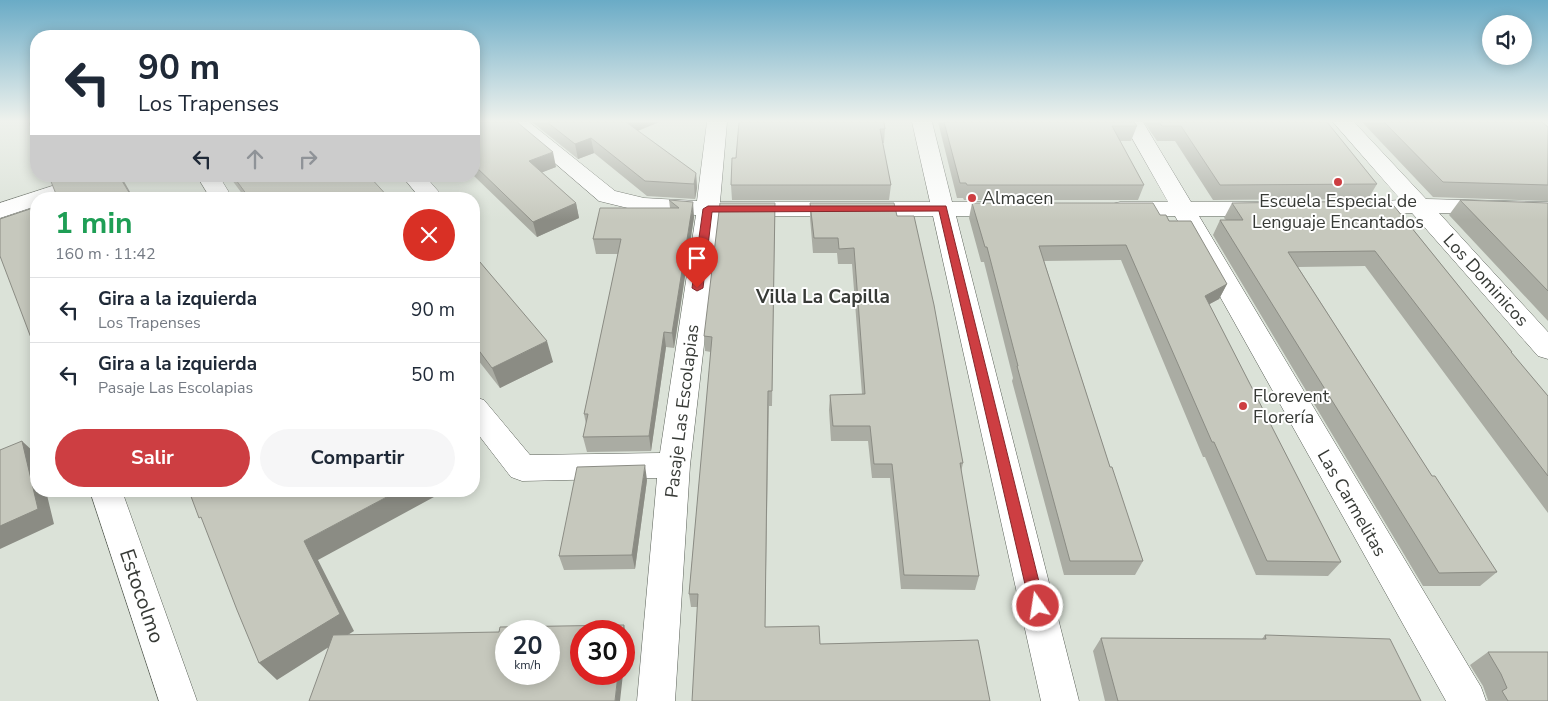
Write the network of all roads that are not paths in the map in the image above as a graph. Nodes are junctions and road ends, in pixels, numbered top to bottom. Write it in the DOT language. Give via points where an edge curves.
graph roads {
  1 [pos="557,155"];
  2 [pos="714,155"];
  3 [pos="930,155"];
  4 [pos="1152,155"];
  5 [pos="1371,155"];
  6 [pos="87,182"];
  7 [pos="418,182"];
  8 [pos="57,192"];
  9 [pos="428,192"];
  10 [pos="30,201"];
  11 [pos="1420,206"];
  12 [pos="1,208"];
  13 [pos="943,208"];
  14 [pos="708,209"];
  15 [pos="1033,209"];
  16 [pos="1103,209"];
  17 [pos="1183,209"];
  18 [pos="1291,209"];
  19 [pos="1340,209"];
  20 [pos="1548,209"];
  21 [pos="1548,349"];
  22 [pos="480,416"];
  23 [pos="674,465"];
  24 [pos="108,497"];
  25 [pos="178,701"];
  26 [pos="656,701"];
  27 [pos="1060,701"];
  28 [pos="1467,701"];
  1 -- 14 [label="street" via="607,196 644,206"];
  2 -- 14 [label="street, Pasaje Las Escolapias"];
  3 -- 13 [label="street"];
  4 -- 17 [label="street, Las Carmelitas"];
  5 -- 11 [label="street, Los Dominicos"];
  6 -- 8 [label="street"];
  7 -- 9 [label="street"];
  10 -- 12 [label="street"];
  11 -- 19 [label="street"];
  11 -- 20 [label="street"];
  11 -- 21 [label="street, Los Dominicos"];
  13 -- 14 [label="street"];
  13 -- 15 [label="street"];
  13 -- 27 [label="street"];
  14 -- 23 [label="street, Pasaje Las Escolapias"];
  16 -- 17 [label="street"];
  17 -- 18 [label="street"];
  17 -- 28 [label="street, Las Carmelitas"];
  22 -- 23 [label="street" via="522,468"];
  23 -- 26 [label="street, Pasaje Las Escolapias"];
  24 -- 25 [label="street, Estocolmo"];
}
